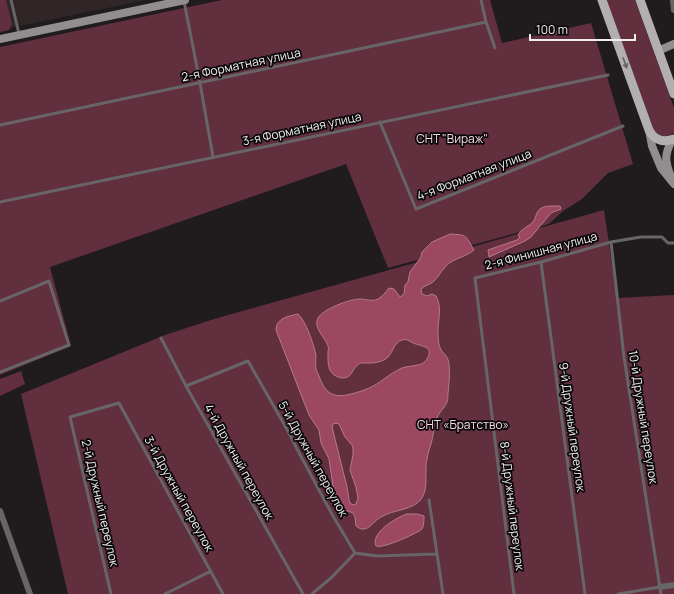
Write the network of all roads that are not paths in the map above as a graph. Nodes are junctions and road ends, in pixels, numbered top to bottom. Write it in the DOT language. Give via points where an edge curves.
graph roads {
  1 [pos="11,0"];
  2 [pos="184,0"];
  3 [pos="481,0"];
  4 [pos="602,0"];
  5 [pos="640,0"];
  6 [pos="672,0"];
  7 [pos="674,10"];
  8 [pos="486,22"];
  9 [pos="19,36"];
  10 [pos="0,40"];
  11 [pos="674,44"];
  12 [pos="495,48"];
  13 [pos="658,51"];
  14 [pos="608,75"];
  15 [pos="200,82"];
  16 [pos="674,94"];
  17 [pos="380,122"];
  18 [pos="0,125"];
  19 [pos="623,126"];
  20 [pos="649,130"];
  21 [pos="673,139"];
  22 [pos="213,157"];
  23 [pos="674,185"];
  24 [pos="0,202"];
  25 [pos="611,242"];
  26 [pos="674,242"];
  27 [pos="541,262"];
  28 [pos="475,278"];
  29 [pos="0,301"];
  30 [pos="161,338"];
  31 [pos="0,372"];
  32 [pos="186,386"];
  33 [pos="119,403"];
  34 [pos="428,500"];
  35 [pos="0,511"];
  36 [pos="355,553"];
  37 [pos="436,554"];
  38 [pos="211,571"];
  39 [pos="674,585"];
  40 [pos="660,587"];
  41 [pos="30,594"];
  42 [pos="112,594"];
  43 [pos="165,594"];
  44 [pos="223,594"];
  45 [pos="303,594"];
  46 [pos="312,594"];
  47 [pos="442,594"];
  48 [pos="514,594"];
  49 [pos="585,594"];
  50 [pos="618,594"];
  51 [pos="661,594"];
  1 -- 9 [label="lane"];
  2 -- 9 [label="street"];
  2 -- 15 [label="lane"];
  3 -- 8 [label="lane"];
  4 -- 20 [label="main road, one-way"];
  5 -- 13 [label="main road"];
  6 -- 7 [label="street"];
  8 -- 12 [label="lane"];
  8 -- 15 [label="lane, 2-я Форматная улица"];
  9 -- 10 [label="street"];
  11 -- 13 [label="street"];
  13 -- 16 [label="main road"];
  14 -- 17 [label="lane, 3-я Форматная улица"];
  15 -- 18 [label="lane, 2-я Форматная улица"];
  15 -- 22 [label="lane"];
  17 -- 19 [label="lane, 4-я Форматная улица" via="416,209"];
  17 -- 22 [label="lane, 3-я Форматная улица"];
  20 -- 21 [label="main road" via="659,140"];
  20 -- 23 [label="street" via="661,168"];
  21 -- 23 [label="street" via="666,158"];
  22 -- 24 [label="lane, 3-я Форматная улица"];
  25 -- 26 [label="lane, 2-я Финишная улица" via="662,236 668,243"];
  25 -- 27 [label="lane, 2-я Финишная улица"];
  25 -- 40 [label="lane, 10-й Дружный переулок" via="624,357"];
  27 -- 28 [label="lane, 2-я Финишная улица"];
  27 -- 49 [label="lane, 9-й Дружный переулок"];
  28 -- 48 [label="lane, 8-й Дружный переулок"];
  29 -- 31 [label="lane" via="49,281 69,345"];
  30 -- 32 [label="lane, 4-й Дружный переулок"];
  32 -- 36 [label="lane, 5-й Дружный переулок" via="248,361"];
  32 -- 45 [label="lane, 4-й Дружный переулок"];
  33 -- 38 [label="lane, 3-й Дружный переулок"];
  33 -- 42 [label="lane, 2-й Дружный переулок" via="70,417"];
  34 -- 37 [label="lane"];
  35 -- 41 [label="street"];
  36 -- 37 [label="lane" via="378,556"];
  36 -- 46 [label="lane"];
  37 -- 47 [label="lane"];
  38 -- 43 [label="lane"];
  38 -- 44 [label="lane, 3-й Дружный переулок"];
  39 -- 40 [label="street"];
  40 -- 50 [label="lane"];
  40 -- 51 [label="lane, 10-й Дружный переулок"];
}
